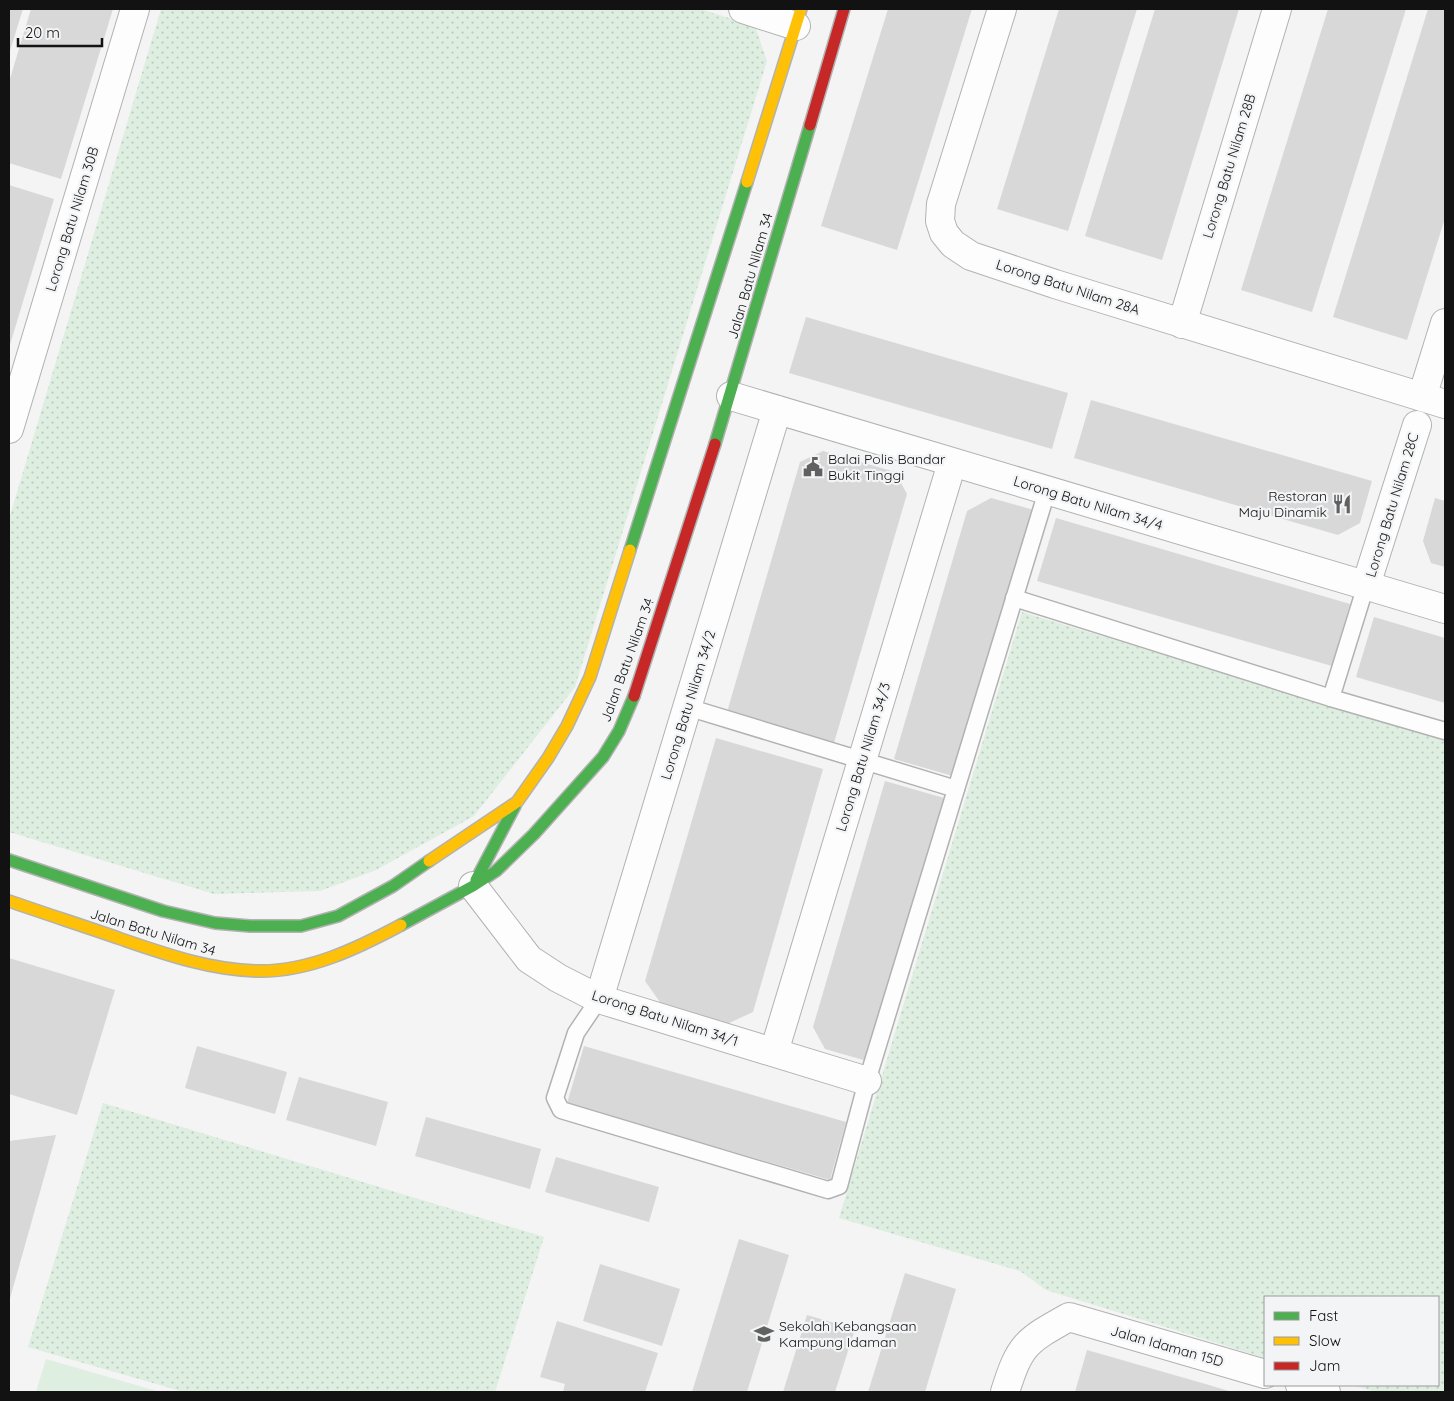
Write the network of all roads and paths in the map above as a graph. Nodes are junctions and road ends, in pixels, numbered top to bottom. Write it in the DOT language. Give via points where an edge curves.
graph roads {
  1 [pos="135,9"];
  2 [pos="743,9"];
  3 [pos="844,9"];
  4 [pos="1002,9"];
  5 [pos="1277,9"];
  6 [pos="803,24"];
  7 [pos="814,59"];
  8 [pos="824,76"];
  9 [pos="1445,323"];
  10 [pos="1182,324"];
  11 [pos="731,396"];
  12 [pos="1434,401"];
  13 [pos="777,410"];
  14 [pos="1417,424"];
  15 [pos="9,429"];
  16 [pos="952,463"];
  17 [pos="1047,490"];
  18 [pos="1366,585"];
  19 [pos="1014,598"];
  20 [pos="1445,609"];
  21 [pos="1332,698"];
  22 [pos="687,707"];
  23 [pos="1445,731"];
  24 [pos="862,760"];
  25 [pos="956,788"];
  26 [pos="517,802"];
  27 [pos="9,860"];
  28 [pos="393,886"];
  29 [pos="412,886"];
  30 [pos="460,886"];
  31 [pos="9,900"];
  32 [pos="599,999"];
  33 [pos="774,1052"];
  34 [pos="867,1081"];
  35 [pos="1264,1374"];
  36 [pos="1304,1386"];
  37 [pos="1006,1392"];
  38 [pos="1326,1392"];
  1 -- 15 [label="street, Lorong Batu Nilam 30B"];
  2 -- 6 [label="street"];
  3 -- 8 [label="street, Jalan Batu Nilam 34"];
  4 -- 10 [label="street, Lorong Batu Nilam 28A" via="941,204 940,221 944,233 953,244 971,256"];
  5 -- 10 [label="street, Lorong Batu Nilam 28B"];
  6 -- 26 [label="street, Jalan Batu Nilam 34" via="590,677 577,709 532,785"];
  7 -- 8 [label="street"];
  8 -- 11 [label="street, Jalan Batu Nilam 34"];
  9 -- 12 [label="street"];
  10 -- 12 [label="street, Lorong Batu Nilam 28A"];
  11 -- 13 [label="street, Lorong Batu Nilam 34/4"];
  11 -- 30 [label="street, Jalan Batu Nilam 34" via="633,698 619,731 603,756 534,834 496,871"];
  13 -- 16 [label="street, Lorong Batu Nilam 34/4"];
  13 -- 22 [label="street, Lorong Batu Nilam 34/2"];
  14 -- 18 [label="street, Lorong Batu Nilam 28C"];
  16 -- 17 [label="street, Lorong Batu Nilam 34/4"];
  16 -- 24 [label="street, Lorong Batu Nilam 34/3"];
  17 -- 18 [label="street, Lorong Batu Nilam 34/4"];
  17 -- 19 [label="lane"];
  18 -- 20 [label="street, Lorong Batu Nilam 34/4"];
  18 -- 21 [label="lane"];
  19 -- 21 [label="lane"];
  19 -- 25 [label="lane"];
  21 -- 23 [label="lane"];
  22 -- 24 [label="lane"];
  22 -- 32 [label="street, Lorong Batu Nilam 34/2"];
  24 -- 25 [label="lane"];
  24 -- 33 [label="street, Lorong Batu Nilam 34/3"];
  25 -- 34 [label="lane"];
  26 -- 28 [label="street, Jalan Batu Nilam 34"];
  26 -- 30 [label="street"];
  27 -- 28 [label="street, Jalan Batu Nilam 34" via="163,911 216,923 250,926 301,926 338,916"];
  28 -- 29 [label="street"];
  30 -- 31 [label="street, Jalan Batu Nilam 34" via="362,946 323,960 258,971 203,965"];
  30 -- 32 [label="street, Lorong Batu Nilam 34/1" via="529,959"];
  32 -- 33 [label="street, Lorong Batu Nilam 34/1"];
  32 -- 34 [label="lane" via="576,1033 555,1098 561,1110 828,1190 839,1186"];
  33 -- 34 [label="street, Lorong Batu Nilam 34/1"];
  35 -- 37 [label="street, Jalan Idaman 15D" via="1069,1317 1029,1341 1020,1353"];
  36 -- 38 [label="street"];
}
